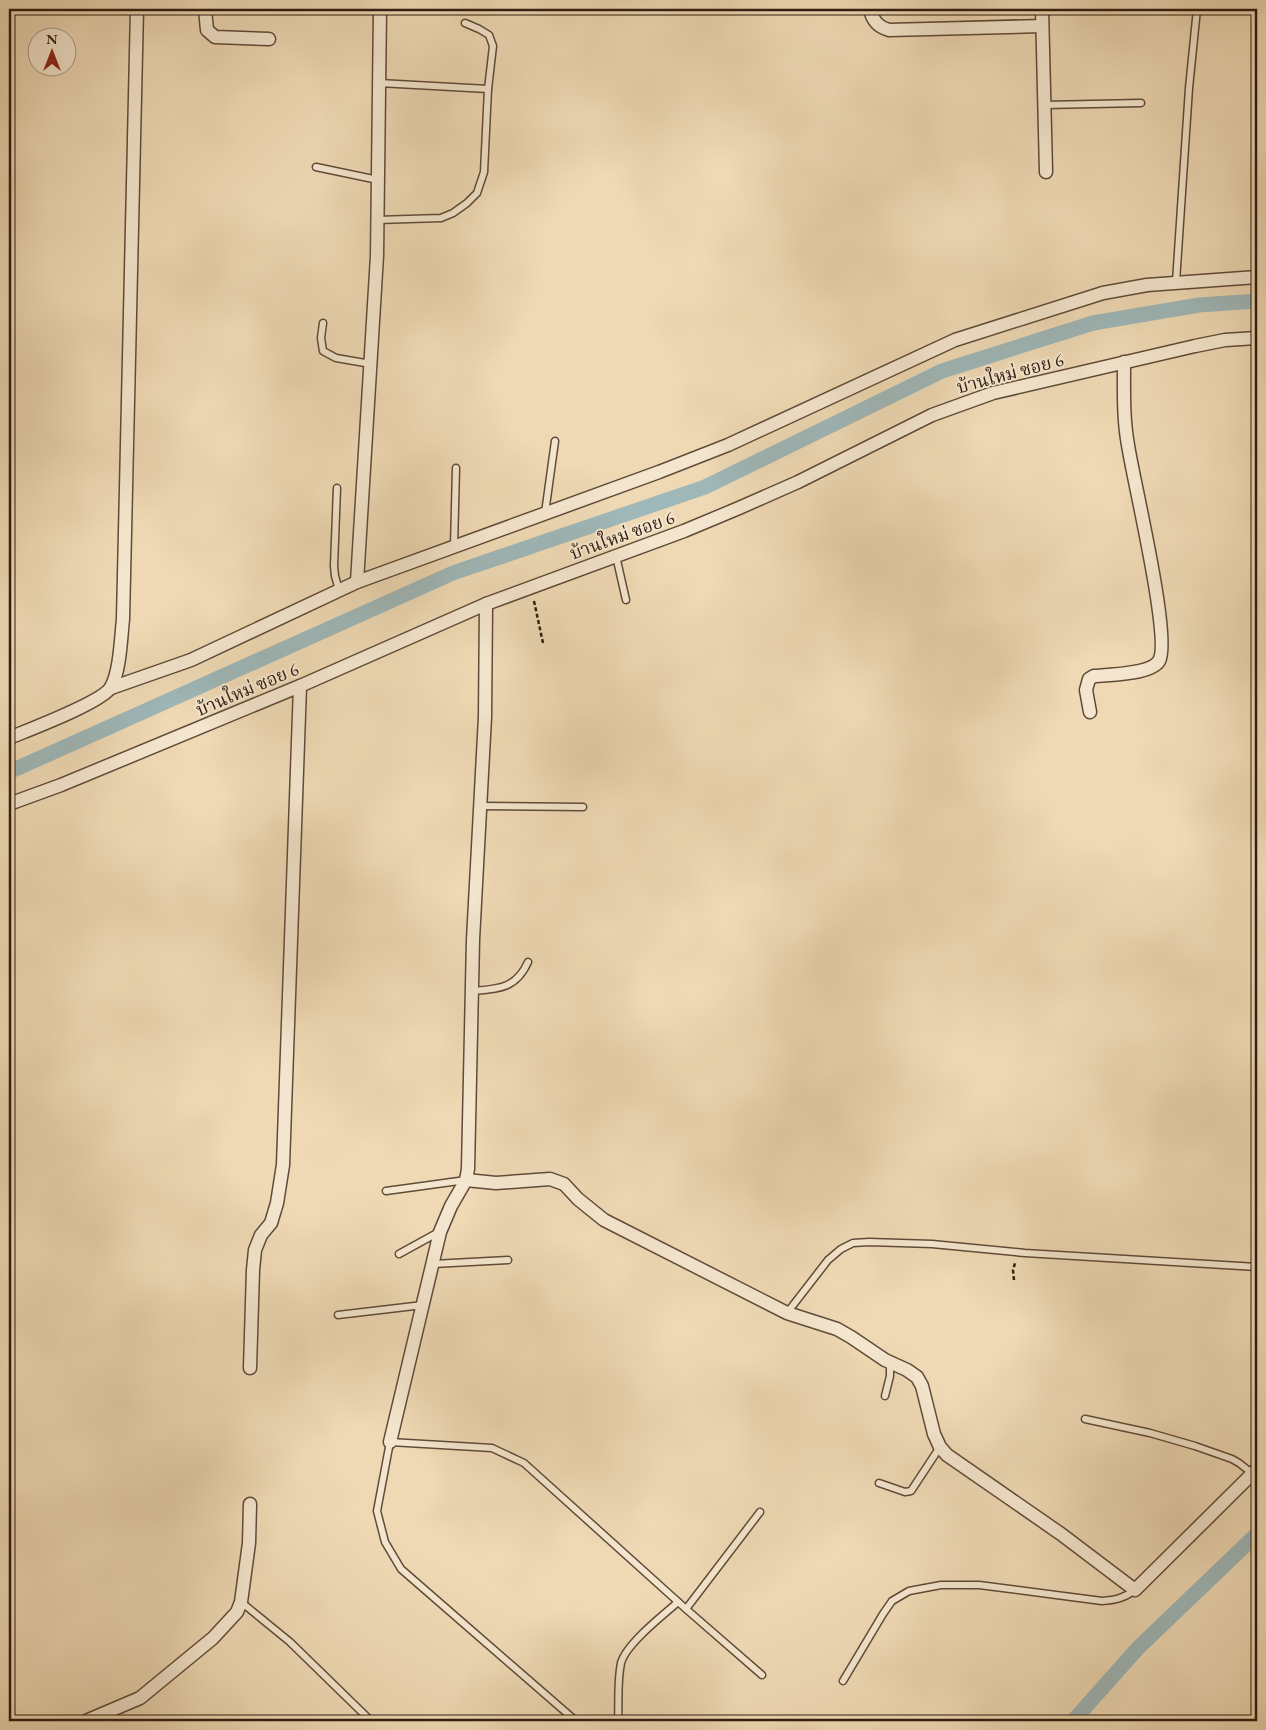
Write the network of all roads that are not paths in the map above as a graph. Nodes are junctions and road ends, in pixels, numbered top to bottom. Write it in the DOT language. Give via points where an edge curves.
graph roads {
  1 [pos="137,9"];
  2 [pos="205,9"];
  3 [pos="380,9"];
  4 [pos="870,9"];
  5 [pos="1042,9"];
  6 [pos="1197,9"];
  7 [pos="465,23"];
  8 [pos="1042,26"];
  9 [pos="269,39"];
  10 [pos="379,83"];
  11 [pos="488,89"];
  12 [pos="1141,103"];
  13 [pos="1044,105"];
  14 [pos="316,167"];
  15 [pos="1046,172"];
  16 [pos="378,180"];
  17 [pos="377,220"];
  18 [pos="1257,277"];
  19 [pos="1176,282"];
  20 [pos="322,323"];
  21 [pos="1257,338"];
  22 [pos="1124,362"];
  23 [pos="371,364"];
  24 [pos="555,441"];
  25 [pos="456,468"];
  26 [pos="337,488"];
  27 [pos="545,513"];
  28 [pos="454,546"];
  29 [pos="616,556"];
  30 [pos="357,582"];
  31 [pos="339,590"];
  32 [pos="626,600"];
  33 [pos="486,604"];
  34 [pos="300,686"];
  35 [pos="111,688"];
  36 [pos="1090,712"];
  37 [pos="9,738"];
  38 [pos="9,804"];
  39 [pos="479,806"];
  40 [pos="583,807"];
  41 [pos="528,962"];
  42 [pos="472,991"];
  43 [pos="466,1180"];
  44 [pos="386,1191"];
  45 [pos="440,1232"];
  46 [pos="399,1254"];
  47 [pos="508,1260"];
  48 [pos="433,1264"];
  49 [pos="1257,1267"];
  50 [pos="423,1305"];
  51 [pos="787,1312"];
  52 [pos="338,1315"];
  53 [pos="890,1362"];
  54 [pos="250,1368"];
  55 [pos="885,1396"];
  56 [pos="1085,1419"];
  57 [pos="390,1442"];
  58 [pos="940,1447"];
  59 [pos="1255,1472"];
  60 [pos="879,1483"];
  61 [pos="250,1504"];
  62 [pos="760,1512"];
  63 [pos="1134,1590"];
  64 [pos="241,1602"];
  65 [pos="678,1602"];
  66 [pos="686,1609"];
  67 [pos="762,1675"];
  68 [pos="843,1681"];
  69 [pos="86,1721"];
  70 [pos="371,1721"];
  71 [pos="576,1721"];
  72 [pos="618,1721"];
  1 -- 35 [label="street" via="123,619"];
  2 -- 9 [label="street" via="207,30 215,37"];
  3 -- 10 [label="street"];
  4 -- 8 [label="street" via="875,22 889,30"];
  5 -- 8 [label="street"];
  6 -- 19 [label="lane"];
  7 -- 11 [label="lane" via="489,35 493,46"];
  8 -- 13 [label="street"];
  10 -- 11 [label="lane"];
  10 -- 16 [label="street"];
  11 -- 17 [label="lane" via="484,172 477,193 453,213 441,218"];
  12 -- 13 [label="lane"];
  13 -- 15 [label="street"];
  14 -- 16 [label="lane"];
  16 -- 17 [label="street"];
  17 -- 23 [label="street"];
  18 -- 19 [label="street"];
  19 -- 27 [label="street" via="1103,293 955,340 728,445"];
  20 -- 23 [label="lane" via="322,351 336,358"];
  21 -- 22 [label="street, บ้านใหม่ ซอย 6" via="1225,340"];
  22 -- 29 [label="street, บ้านใหม่ ซอย 6" via="993,393 932,415 764,497"];
  22 -- 36 [label="street" via="1128,445 1154,584 1162,653 1156,666 1147,670 1089,679 1086,690"];
  23 -- 30 [label="street"];
  24 -- 27 [label="lane"];
  25 -- 28 [label="lane"];
  26 -- 31 [label="lane" via="334,566"];
  27 -- 28 [label="street"];
  28 -- 30 [label="street"];
  29 -- 32 [label="lane"];
  29 -- 33 [label="street, บ้านใหม่ ซอย 6"];
  30 -- 31 [label="street"];
  31 -- 35 [label="street" via="191,660"];
  33 -- 34 [label="street, บ้านใหม่ ซอย 6"];
  33 -- 39 [label="street" via="485,717"];
  34 -- 38 [label="street, บ้านใหม่ ซอย 6"];
  34 -- 54 [label="street" via="283,1165 271,1223 255,1250"];
  35 -- 37 [label="street" via="92,703"];
  39 -- 40 [label="lane"];
  39 -- 42 [label="street"];
  41 -- 42 [label="lane" via="522,975 510,984 499,989"];
  42 -- 43 [label="street"];
  43 -- 44 [label="lane"];
  43 -- 45 [label="street"];
  43 -- 51 [label="street" via="496,1183 550,1179 564,1184 604,1220"];
  45 -- 46 [label="lane"];
  45 -- 48 [label="street"];
  47 -- 48 [label="lane"];
  48 -- 50 [label="street"];
  49 -- 51 [label="lane" via="932,1244 853,1243 828,1260"];
  50 -- 52 [label="lane"];
  50 -- 57 [label="street"];
  51 -- 53 [label="street" via="837,1329"];
  53 -- 55 [label="lane"];
  53 -- 58 [label="street" via="917,1377"];
  56 -- 59 [label="lane" via="1195,1446 1232,1459"];
  57 -- 65 [label="lane" via="492,1448 524,1463"];
  57 -- 71 [label="lane" via="377,1512 385,1542 401,1569"];
  58 -- 60 [label="lane" via="911,1491"];
  58 -- 63 [label="street"];
  59 -- 63 [label="street"];
  61 -- 64 [label="street"];
  62 -- 66 [label="lane"];
  63 -- 68 [label="lane" via="1117,1600 1102,1601 979,1585 941,1585 909,1591 892,1601"];
  64 -- 69 [label="street" via="237,1612 213,1638 140,1698"];
  64 -- 70 [label="lane" via="290,1642"];
  65 -- 66 [label="lane"];
  65 -- 72 [label="lane" via="628,1648 619,1678"];
  66 -- 67 [label="lane"];
}
